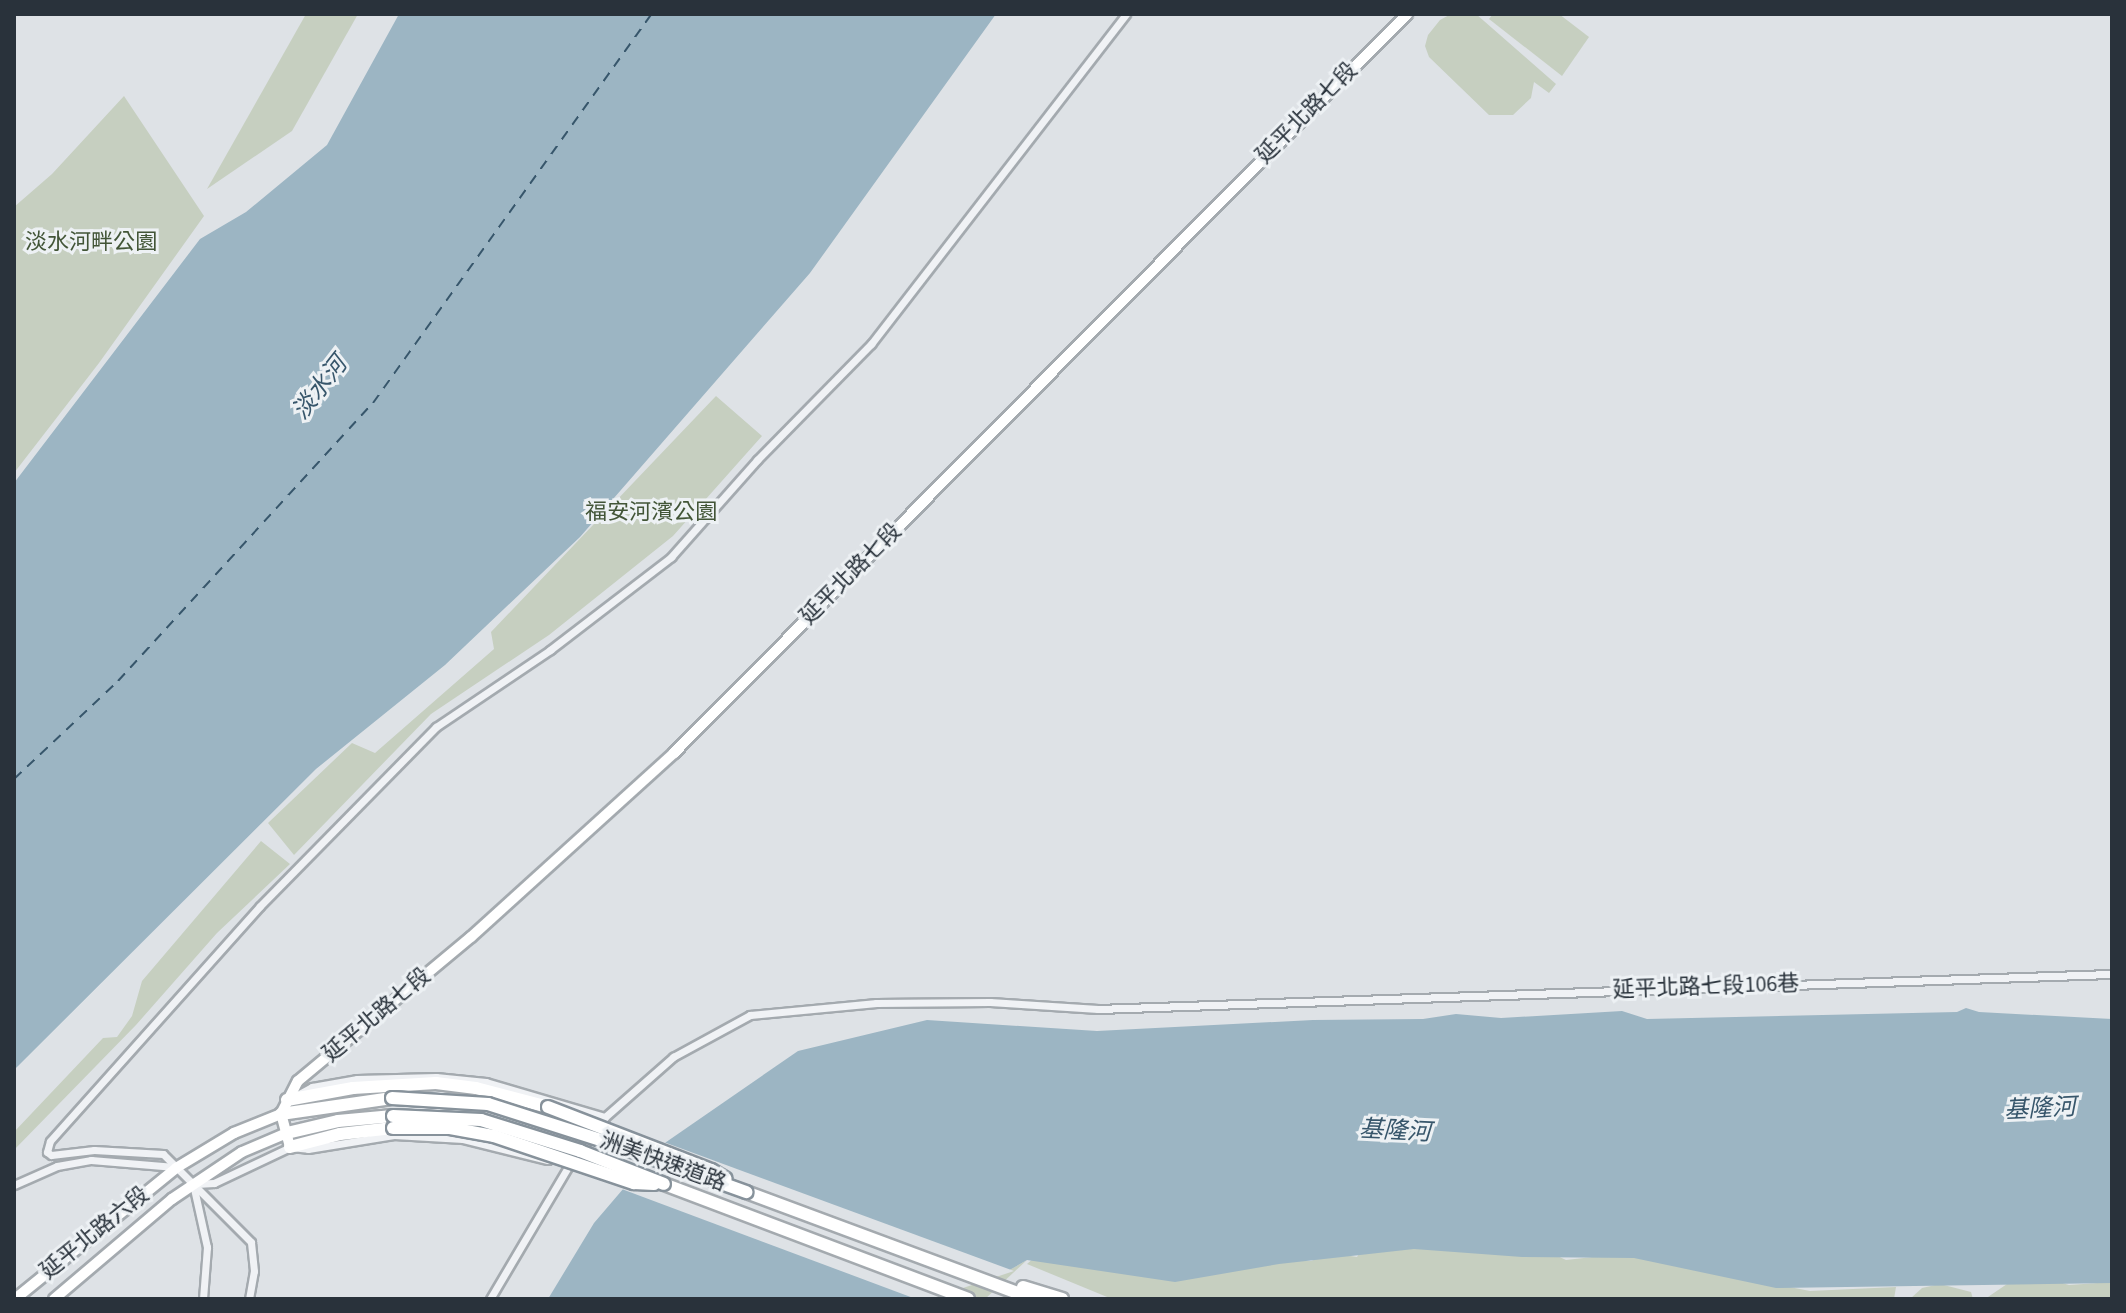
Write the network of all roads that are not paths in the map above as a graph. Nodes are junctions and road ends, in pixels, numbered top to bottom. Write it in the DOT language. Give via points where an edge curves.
graph roads {
  1 [pos="1126,14"];
  2 [pos="1407,14"];
  3 [pos="2112,974"];
  4 [pos="287,1100"];
  5 [pos="281,1114"];
  6 [pos="605,1117"];
  7 [pos="393,1122"];
  8 [pos="287,1133"];
  9 [pos="290,1147"];
  10 [pos="568,1167"];
  11 [pos="176,1168"];
  12 [pos="193,1184"];
  13 [pos="14,1185"];
  14 [pos="746,1192"];
  15 [pos="916,1256"];
  16 [pos="962,1297"];
  17 [pos="15,1299"];
  18 [pos="54,1299"];
  19 [pos="203,1299"];
  20 [pos="249,1299"];
  21 [pos="490,1299"];
  22 [pos="1033,1299"];
  23 [pos="1062,1299"];
  1 -- 11 [label="street" via="871,344 775,440 671,557 586,625 436,727 214,956 47,1148 51,1155 94,1150 163,1154"];
  2 -- 4 [label="street, 延平北路七段" via="674,753 471,937 307,1074"];
  3 -- 6 [label="street, 延平北路七段106巷" via="1098,1009 990,1002 876,1003 750,1015 673,1057"];
  4 -- 5 [label="street, 延平北路七段"];
  4 -- 6 [label="street" via="312,1087 357,1079 436,1077 486,1082"];
  4 -- 14 [label="highway, bridge" via="391,1084 436,1083 524,1098 711,1170"];
  5 -- 8 [label="street"];
  5 -- 11 [label="street" via="234,1133"];
  5 -- 14 [label="highway, 洲美快速道路, bridge" via="392,1098 488,1104"];
  6 -- 10 [label="street, 延平北路七段106巷"];
  7 -- 8 [label="highway" via="338,1121"];
  7 -- 9 [label="highway"];
  7 -- 16 [label="highway, 洲美快速道路, bridge" via="494,1136 634,1183 664,1184"];
  8 -- 9 [label="street"];
  8 -- 12 [label="street" via="242,1152"];
  9 -- 10 [label="street" via="433,1135 496,1144"];
  9 -- 12 [label="street" via="214,1183"];
  10 -- 21 [label="street, 延平北路七段106巷"];
  11 -- 12 [label="street"];
  11 -- 13 [label="street" via="91,1160 57,1166"];
  11 -- 17 [label="street, 延平北路六段"];
  12 -- 18 [label="street, 延平北路六段"];
  12 -- 19 [label="street" via="207,1247"];
  12 -- 20 [label="street" via="251,1242 254,1271"];
  14 -- 15 [label="highway, 洲美快速道路"];
  15 -- 22 [label="highway, 洲美快速道路"];
  15 -- 23 [label="highway"];
}
